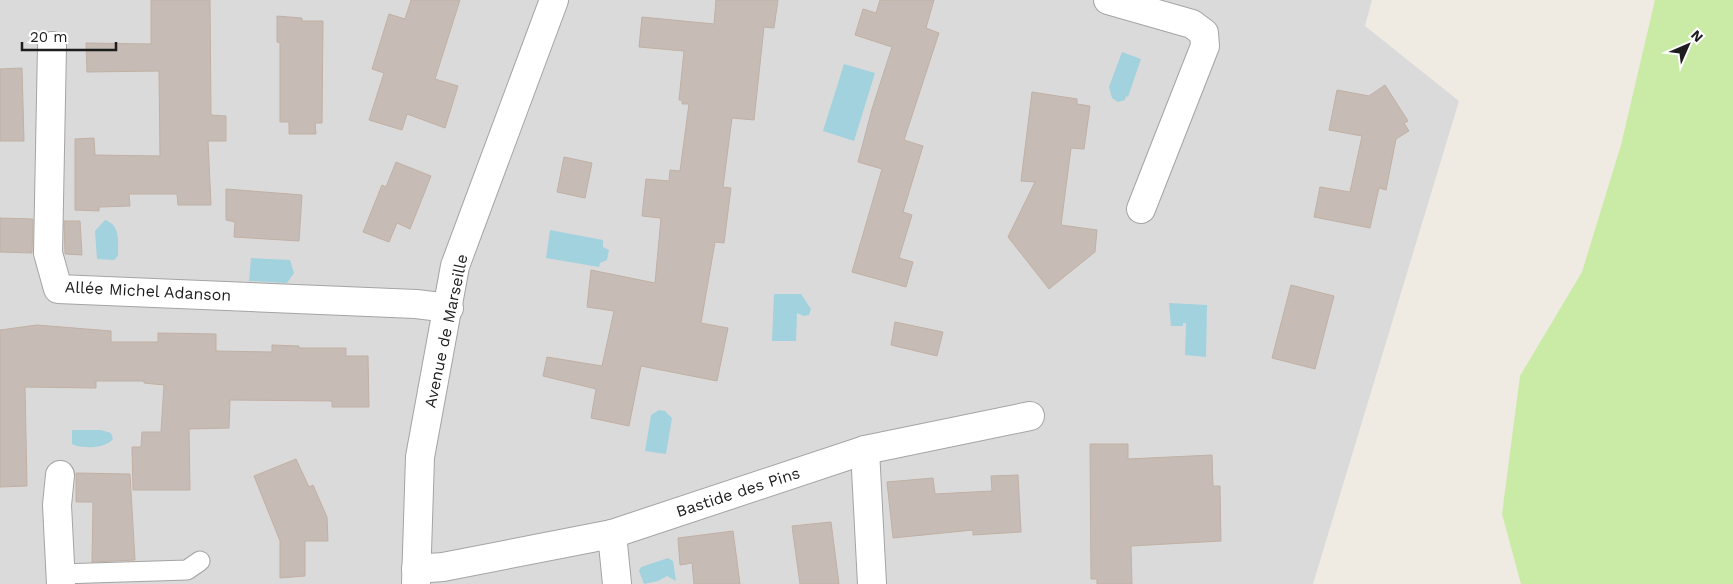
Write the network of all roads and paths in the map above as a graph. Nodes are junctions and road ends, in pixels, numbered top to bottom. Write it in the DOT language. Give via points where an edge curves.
graph roads {
  1 [pos="1108,0"];
  2 [pos="553,1"];
  3 [pos="52,46"];
  4 [pos="1140,209"];
  5 [pos="449,308"];
  6 [pos="1030,416"];
  7 [pos="865,450"];
  8 [pos="60,475"];
  9 [pos="612,534"];
  10 [pos="200,561"];
  11 [pos="416,577"];
  12 [pos="61,579"];
  13 [pos="616,584"];
  14 [pos="872,584"];
  1 -- 4 [label="street" via="1192,24 1204,33 1205,46"];
  2 -- 5 [label="street, Avenue de Marseille" via="455,266"];
  3 -- 5 [label="street, Allée Michel Adanson" via="48,254 58,289"];
  5 -- 11 [label="street, Avenue de Marseille" via="420,457"];
  6 -- 7 [label="street, Bastide des Pins"];
  7 -- 9 [label="street, Bastide des Pins"];
  7 -- 14 [label="street"];
  8 -- 12 [label="street" via="57,505"];
  9 -- 11 [label="street, Bastide des Pins" via="443,567"];
  9 -- 13 [label="street"];
  10 -- 12 [label="lane" via="187,570"];
}
